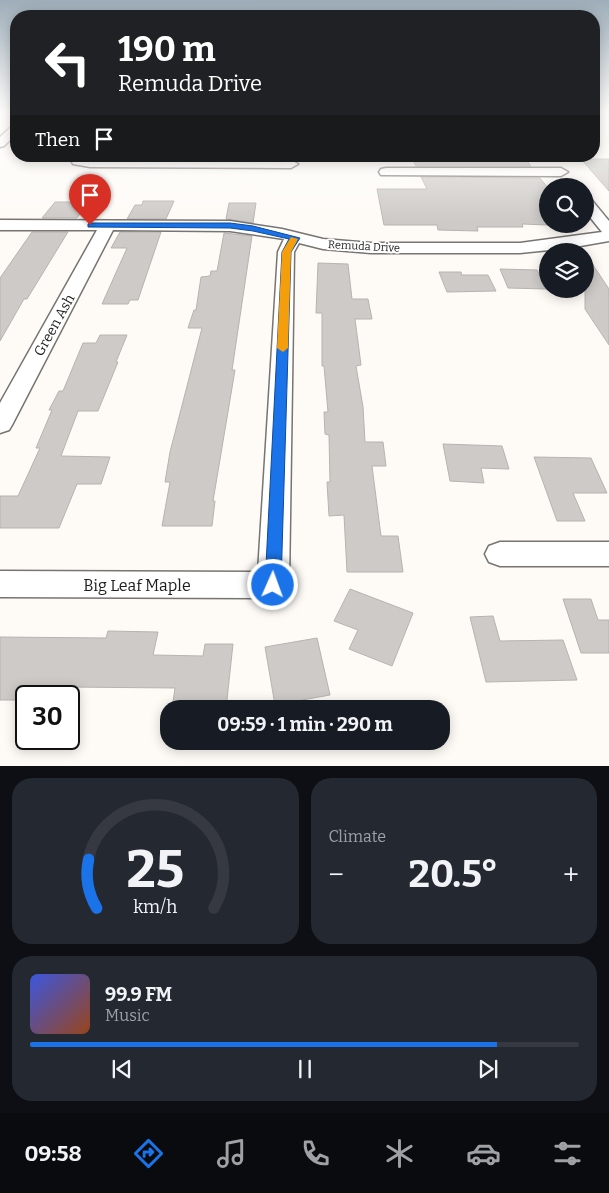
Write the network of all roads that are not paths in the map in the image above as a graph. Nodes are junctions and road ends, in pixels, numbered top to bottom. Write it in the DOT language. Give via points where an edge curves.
graph roads {
  1 [pos="84,162"];
  2 [pos="102,162"];
  3 [pos="278,162"];
  4 [pos="555,162"];
  5 [pos="291,164"];
  6 [pos="386,172"];
  7 [pos="594,212"];
  8 [pos="0,225"];
  9 [pos="108,225"];
  10 [pos="609,231"];
  11 [pos="609,236"];
  12 [pos="296,238"];
  13 [pos="0,425"];
  14 [pos="500,554"];
  15 [pos="609,554"];
  16 [pos="0,584"];
  1 -- 2 [label="street"];
  3 -- 5 [label="street"];
  4 -- 6 [label="street" via="564,175"];
  7 -- 10 [label="street"];
  8 -- 9 [label="street, Remuda Drive"];
  9 -- 12 [label="street, Remuda Drive" via="230,226"];
  9 -- 13 [label="street, Green Ash"];
  11 -- 12 [label="street, Remuda Drive" via="520,248 349,248"];
  12 -- 16 [label="street, Big Leaf Maple" via="286,252 273,585"];
  14 -- 15 [label="street"];
}
